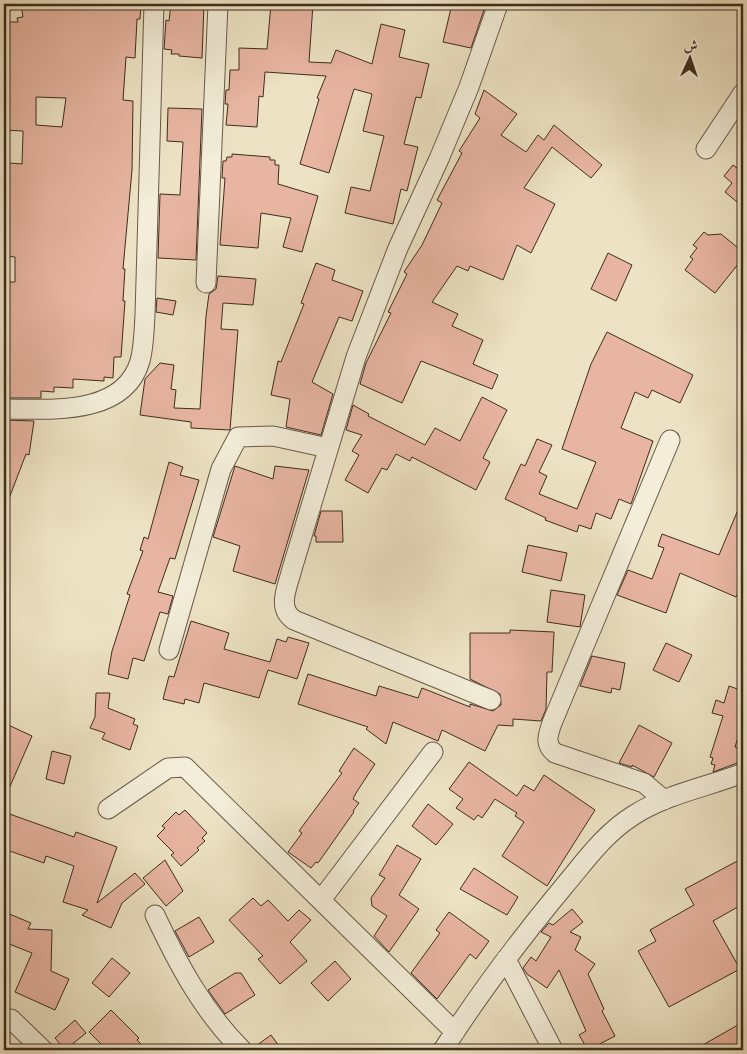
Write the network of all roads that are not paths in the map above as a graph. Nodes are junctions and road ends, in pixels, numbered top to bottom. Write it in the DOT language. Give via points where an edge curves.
graph roads {
  1 [pos="154,4"];
  2 [pos="218,4"];
  3 [pos="498,4"];
  4 [pos="743,93"];
  5 [pos="706,149"];
  6 [pos="206,283"];
  7 [pos="4,409"];
  8 [pos="670,440"];
  9 [pos="328,448"];
  10 [pos="169,650"];
  11 [pos="491,700"];
  12 [pos="433,752"];
  13 [pos="743,773"];
  14 [pos="664,800"];
  15 [pos="108,810"];
  16 [pos="321,900"];
  17 [pos="155,915"];
  18 [pos="506,959"];
  19 [pos="11,1019"];
  20 [pos="455,1032"];
  21 [pos="43,1050"];
  22 [pos="242,1050"];
  23 [pos="443,1050"];
  24 [pos="553,1050"];
  1 -- 7 [label="street" via="146,315 140,362 126,384 103,401 71,407"];
  2 -- 6 [label="street"];
  3 -- 9 [label="street" via="466,94 386,277 356,357"];
  4 -- 5 [label="street"];
  8 -- 14 [label="street" via="547,741 555,753 644,783"];
  9 -- 10 [label="street" via="273,436 238,436 221,469"];
  9 -- 11 [label="street" via="286,592 285,611 294,620"];
  12 -- 16 [label="street"];
  13 -- 14 [label="street"];
  14 -- 18 [label="street" via="618,826 598,845"];
  15 -- 16 [label="street" via="168,768 185,767"];
  16 -- 20 [label="street"];
  17 -- 22 [label="street" via="204,1005"];
  18 -- 20 [label="street"];
  18 -- 24 [label="street"];
  19 -- 21 [label="street"];
  20 -- 23 [label="street"];
}
